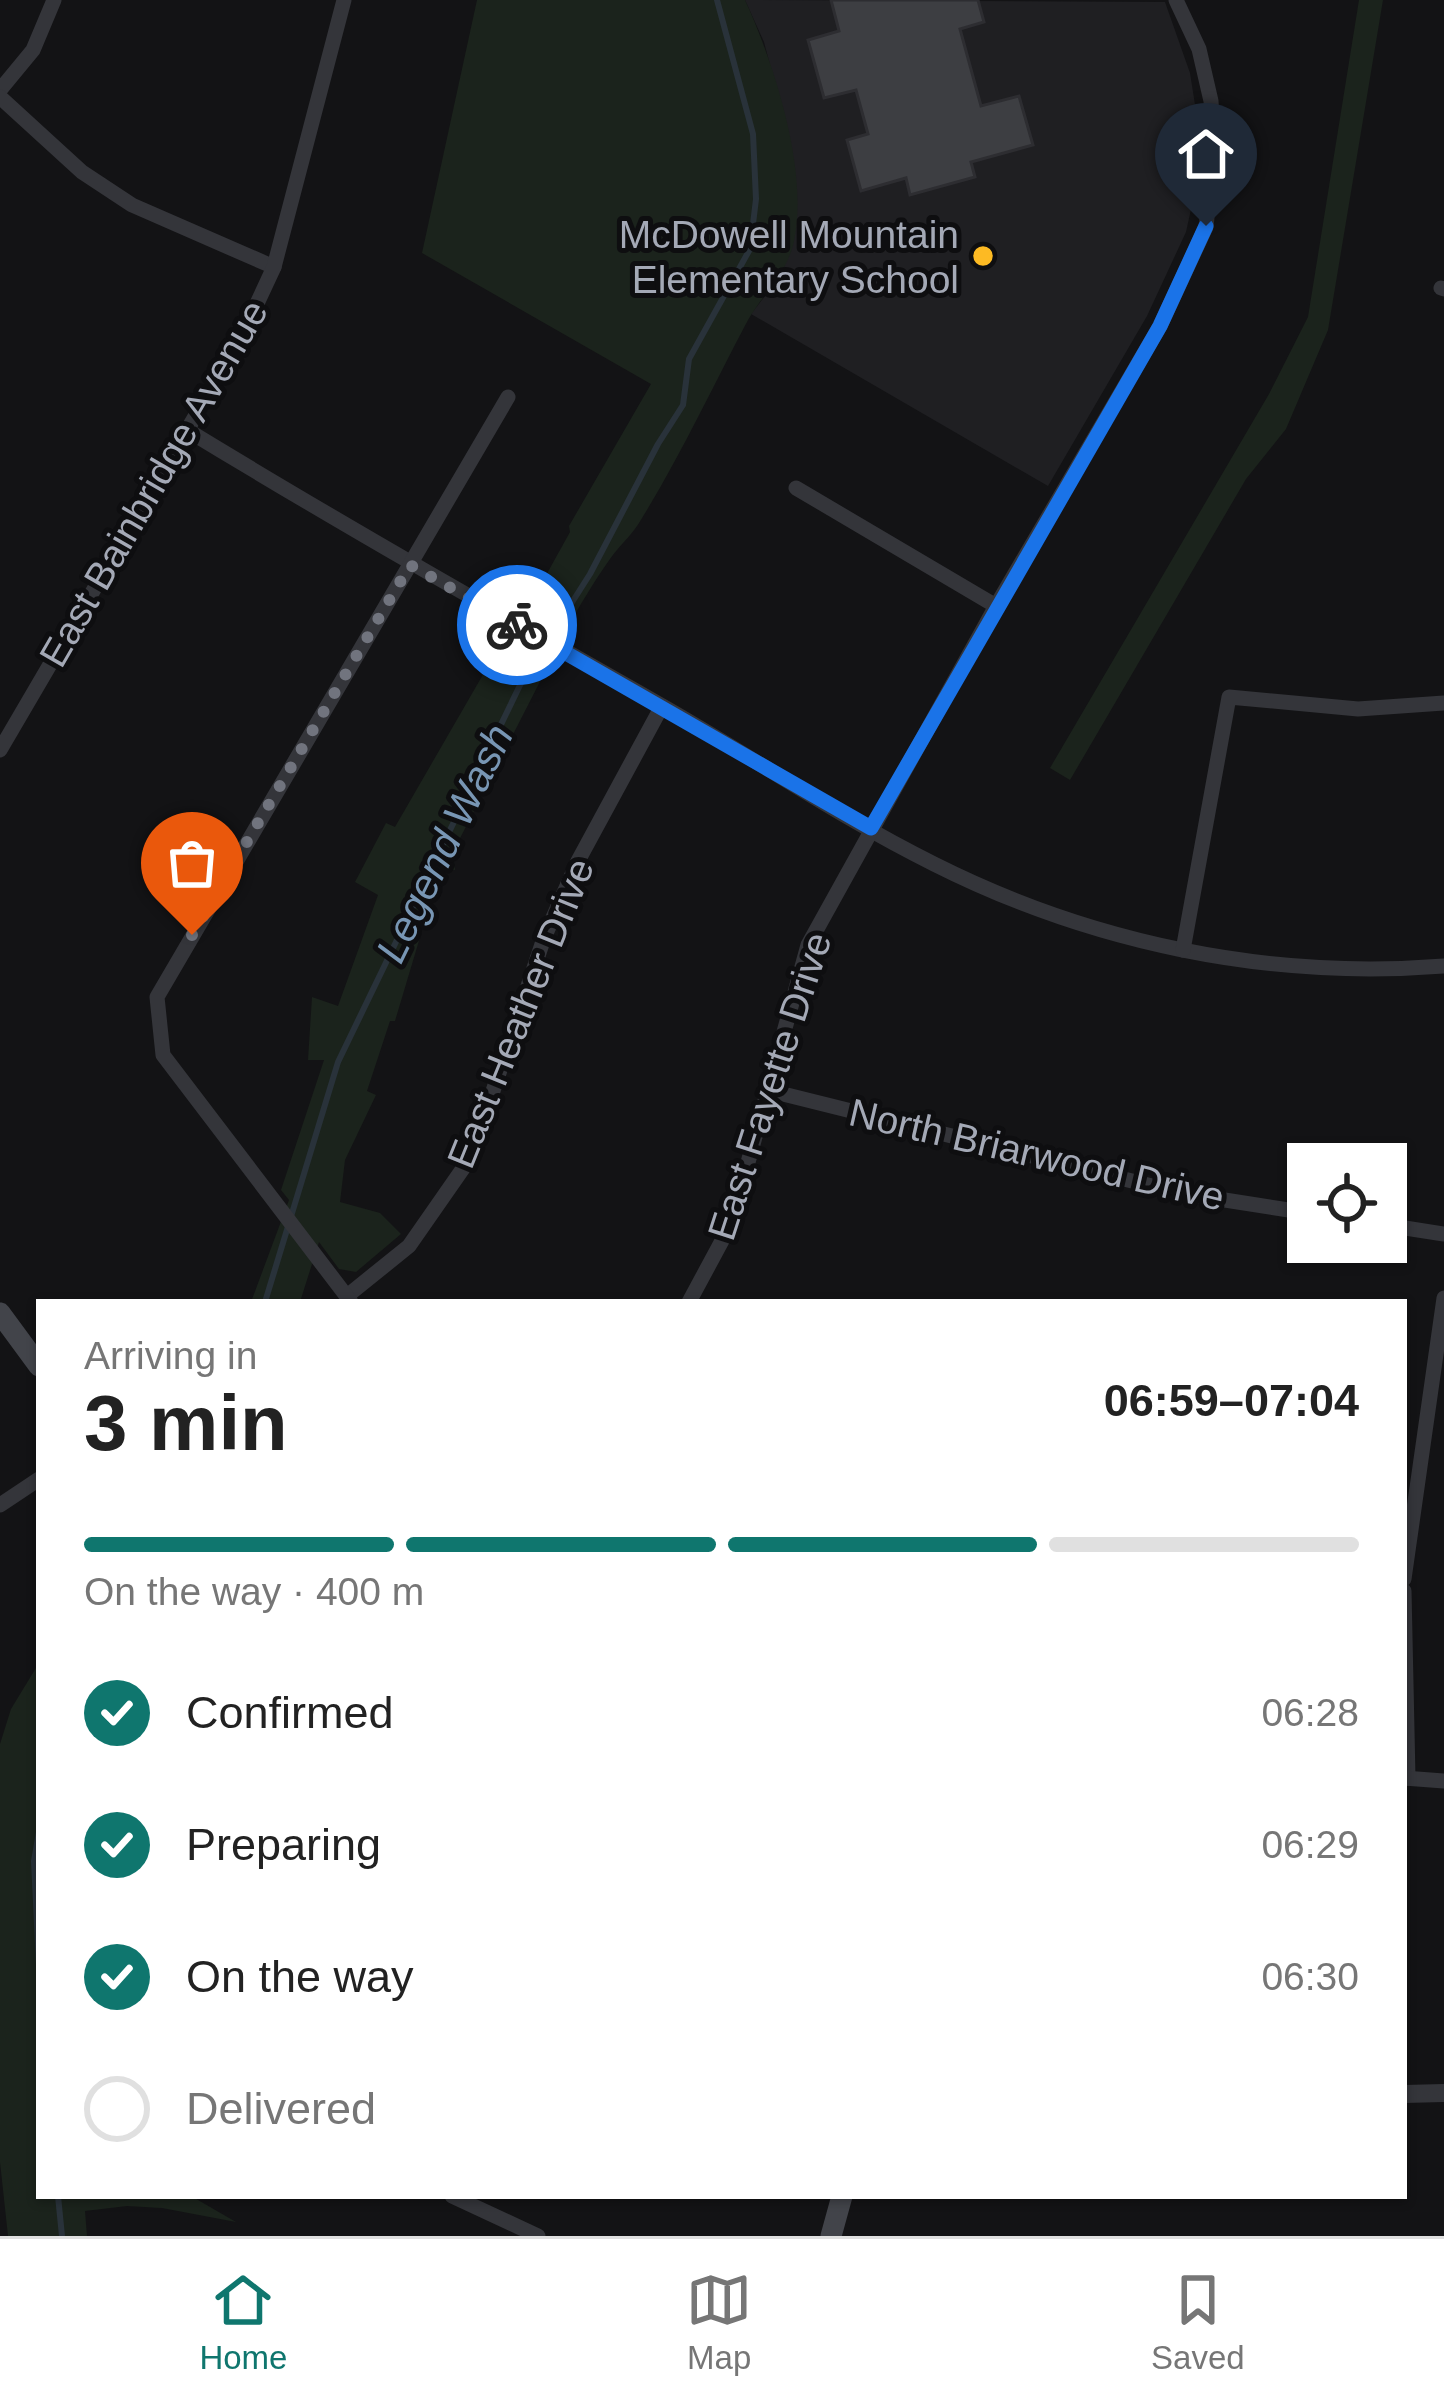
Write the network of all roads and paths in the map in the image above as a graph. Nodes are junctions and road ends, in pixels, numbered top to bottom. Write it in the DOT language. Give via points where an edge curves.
graph roads {
  1 [pos="54,0"];
  2 [pos="344,0"];
  3 [pos="1176,0"];
  4 [pos="0,94"];
  5 [pos="274,267"];
  6 [pos="508,397"];
  7 [pos="187,430"];
  8 [pos="796,488"];
  9 [pos="410,565"];
  10 [pos="996,606"];
  11 [pos="1444,704"];
  12 [pos="662,706"];
  13 [pos="0,750"];
  14 [pos="871,828"];
  15 [pos="1183,950"];
  16 [pos="1444,965"];
  17 [pos="767,1090"];
  18 [pos="1287,1210"];
  19 [pos="1407,1228"];
  20 [pos="1444,1234"];
  21 [pos="1444,1298"];
  22 [pos="349,1299"];
  23 [pos="691,1299"];
  24 [pos="0,1313"];
  25 [pos="36,1362"];
  26 [pos="36,1481"];
  27 [pos="0,1505"];
  28 [pos="1407,1558"];
  29 [pos="1407,1778"];
  30 [pos="1444,1781"];
  31 [pos="1444,2092"];
  32 [pos="1407,2094"];
  33 [pos="457,2199"];
  34 [pos="841,2199"];
  35 [pos="507,2229"];
  36 [pos="538,2236"];
  37 [pos="831,2236"];
  1 -- 4 [label="street" via="33,50"];
  2 -- 5 [label="street, East Bainbridge Avenue"];
  3 -- 10 [label="street, East Fayette Drive" via="1211,100 1206,226 1160,326"];
  4 -- 5 [label="street" via="82,172 132,205"];
  5 -- 7 [label="street, East Bainbridge Avenue"];
  6 -- 9 [label="street"];
  7 -- 9 [label="street"];
  7 -- 13 [label="street, East Bainbridge Avenue"];
  8 -- 10 [label="street"];
  9 -- 12 [label="street"];
  9 -- 22 [label="street" via="157,998 163,1055"];
  10 -- 14 [label="street, East Fayette Drive"];
  11 -- 15 [label="street" via="1358,710 1228,697"];
  12 -- 14 [label="street"];
  12 -- 22 [label="street, East Heather Drive" via="544,938 471,1156 409,1246"];
  14 -- 15 [label="street" via="1052,916"];
  14 -- 17 [label="street, East Fayette Drive" via="808,945"];
  15 -- 16 [label="street" via="1308,968"];
  17 -- 18 [label="street, North Briarwood Drive" via="1180,1193"];
  17 -- 23 [label="street, East Fayette Drive" via="730,1224"];
  19 -- 20 [label="street"];
  21 -- 28 [label="street"];
  24 -- 25 [label="main road"];
  26 -- 27 [label="street"];
  29 -- 30 [label="street"];
  31 -- 32 [label="street"];
  33 -- 35 [label="street"];
  34 -- 37 [label="main road"];
  35 -- 36 [label="street"];
}
